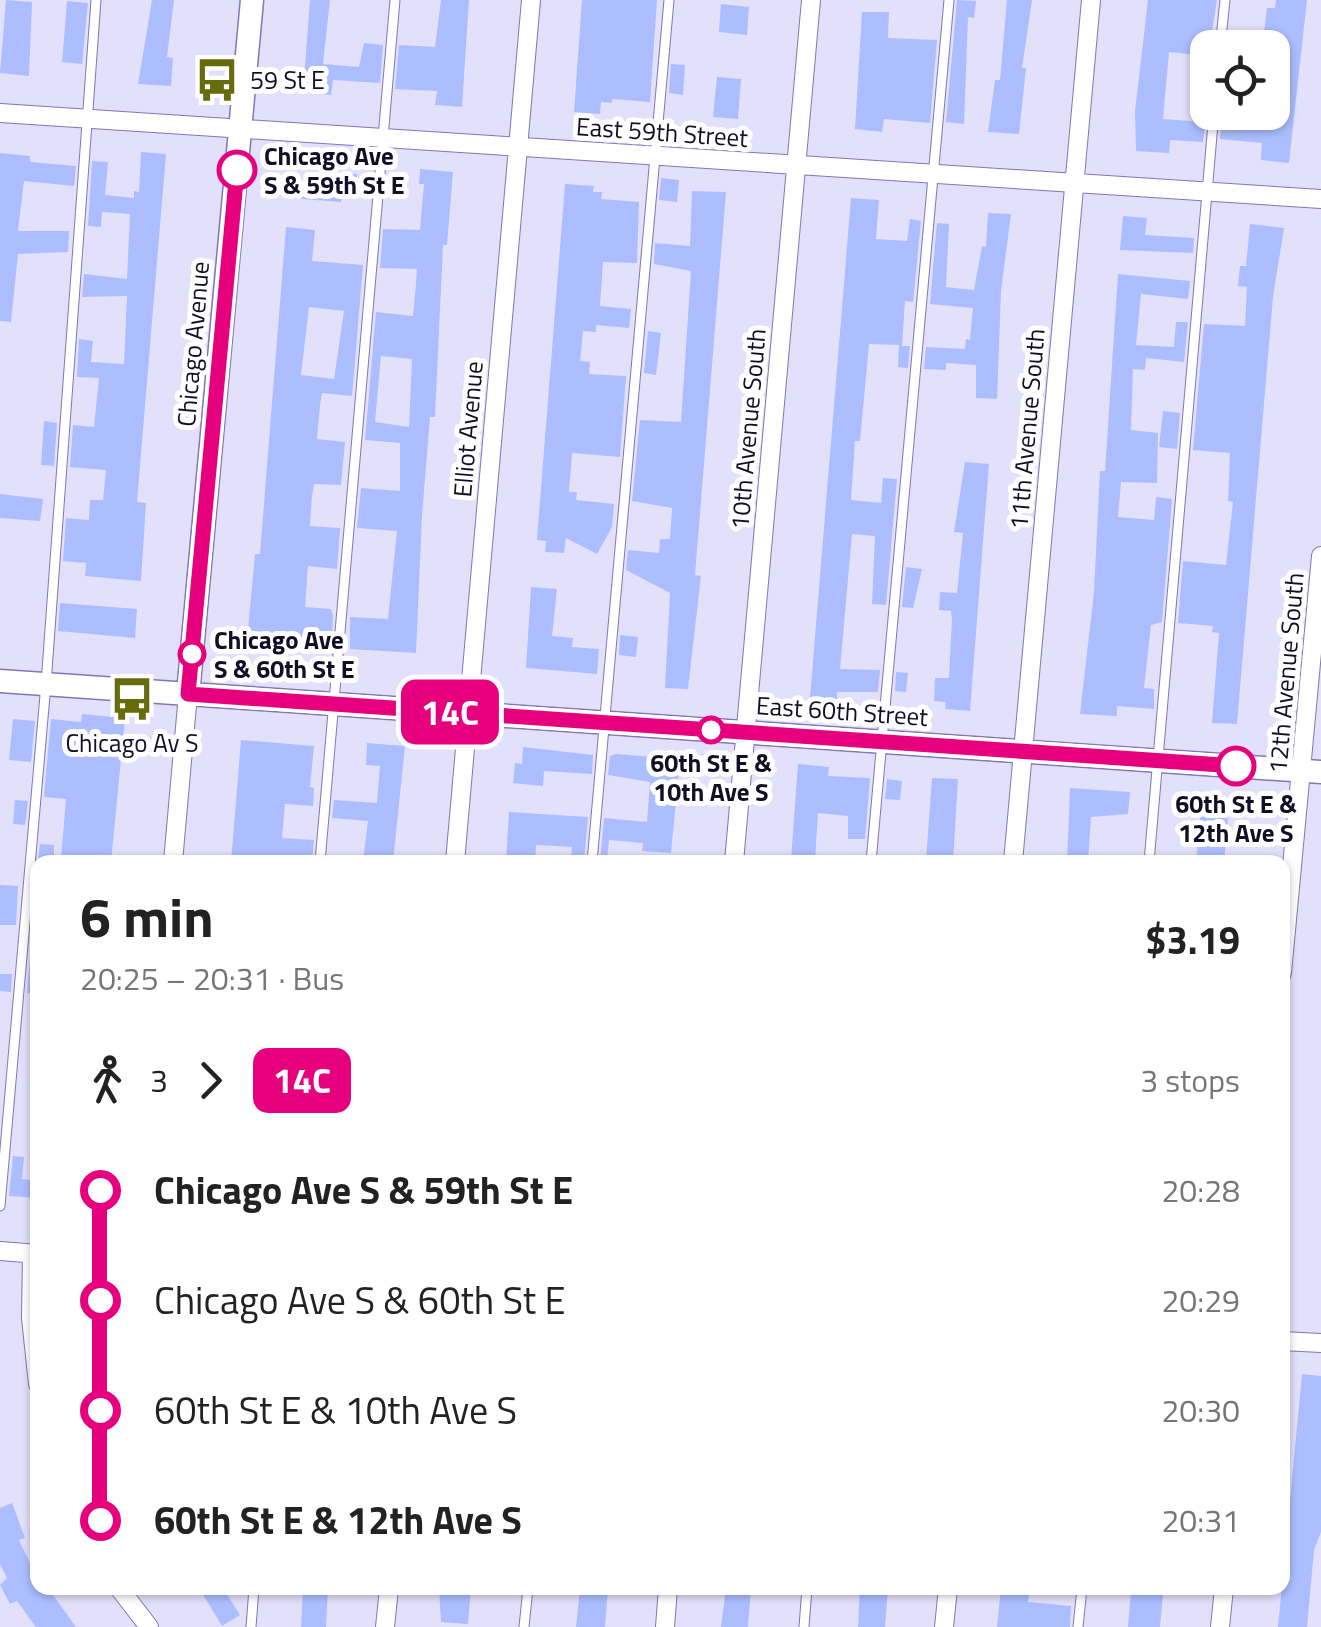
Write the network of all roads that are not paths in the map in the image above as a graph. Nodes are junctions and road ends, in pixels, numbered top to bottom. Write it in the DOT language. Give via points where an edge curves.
graph roads {
  1 [pos="96,0"];
  2 [pos="252,0"];
  3 [pos="396,0"];
  4 [pos="530,0"];
  5 [pos="669,0"];
  6 [pos="811,0"];
  7 [pos="949,0"];
  8 [pos="1091,0"];
  9 [pos="1225,0"];
  10 [pos="1222,30"];
  11 [pos="0,113"];
  12 [pos="84,118"];
  13 [pos="240,129"];
  14 [pos="1212,130"];
  15 [pos="384,139"];
  16 [pos="518,148"];
  17 [pos="654,157"];
  18 [pos="797,166"];
  19 [pos="931,175"];
  20 [pos="1075,185"];
  21 [pos="1206,193"];
  22 [pos="1321,199"];
  23 [pos="1321,556"];
  24 [pos="0,681"];
  25 [pos="46,684"];
  26 [pos="188,694"];
  27 [pos="334,704"];
  28 [pos="468,713"];
  29 [pos="604,722"];
  30 [pos="746,732"];
  31 [pos="882,742"];
  32 [pos="1022,752"];
  33 [pos="1159,761"];
  34 [pos="1312,772"];
  35 [pos="31,855"];
  36 [pos="174,855"];
  37 [pos="321,855"];
  38 [pos="456,855"];
  39 [pos="593,855"];
  40 [pos="735,855"];
  41 [pos="872,855"];
  42 [pos="1014,855"];
  43 [pos="1150,855"];
  44 [pos="30,866"];
  45 [pos="1290,919"];
  46 [pos="0,1206"];
  47 [pos="0,1251"];
  48 [pos="30,1254"];
  49 [pos="1290,1341"];
  50 [pos="1321,1342"];
  51 [pos="125,1595"];
  52 [pos="253,1595"];
  53 [pos="388,1595"];
  54 [pos="527,1595"];
  55 [pos="667,1595"];
  56 [pos="806,1595"];
  57 [pos="947,1595"];
  58 [pos="1081,1595"];
  59 [pos="1223,1595"];
  60 [pos="149,1627"];
  61 [pos="251,1627"];
  62 [pos="385,1627"];
  63 [pos="524,1627"];
  64 [pos="664,1627"];
  65 [pos="804,1627"];
  66 [pos="944,1627"];
  67 [pos="1078,1627"];
  68 [pos="1220,1627"];
  1 -- 12 [label="lane"];
  2 -- 13 [label="street, Chicago Avenue"];
  3 -- 15 [label="lane"];
  4 -- 16 [label="street, Elliot Avenue"];
  5 -- 17 [label="lane"];
  6 -- 18 [label="street, 10th Avenue South"];
  7 -- 19 [label="lane"];
  8 -- 20 [label="street, 11th Avenue South"];
  9 -- 10 [label="lane"];
  11 -- 12 [label="street, East 59th Street"];
  12 -- 13 [label="street, East 59th Street"];
  12 -- 25 [label="lane"];
  13 -- 15 [label="street, East 59th Street"];
  13 -- 26 [label="street, Chicago Avenue"];
  14 -- 21 [label="lane"];
  15 -- 16 [label="street, East 59th Street"];
  15 -- 27 [label="lane"];
  16 -- 17 [label="street, East 59th Street"];
  16 -- 28 [label="street, Elliot Avenue"];
  17 -- 18 [label="street, East 59th Street"];
  17 -- 29 [label="lane"];
  18 -- 19 [label="street, East 59th Street"];
  18 -- 30 [label="street, 10th Avenue South"];
  19 -- 20 [label="street, East 59th Street"];
  19 -- 31 [label="lane"];
  20 -- 21 [label="street, East 59th Street"];
  20 -- 32 [label="street, 11th Avenue South"];
  21 -- 22 [label="street, East 59th Street"];
  21 -- 33 [label="lane"];
  23 -- 34 [label="street, 12th Avenue South"];
  24 -- 25 [label="street, East 60th Street"];
  25 -- 26 [label="street, East 60th Street"];
  25 -- 35 [label="lane"];
  26 -- 27 [label="street, East 60th Street"];
  26 -- 36 [label="street"];
  27 -- 28 [label="street, East 60th Street"];
  27 -- 37 [label="lane"];
  28 -- 29 [label="street, East 60th Street"];
  28 -- 38 [label="street, Elliot Avenue"];
  29 -- 30 [label="street, East 60th Street"];
  29 -- 39 [label="lane"];
  30 -- 31 [label="street, East 60th Street"];
  30 -- 40 [label="street, 10th Avenue South"];
  31 -- 32 [label="street, East 60th Street"];
  31 -- 41 [label="lane"];
  32 -- 33 [label="street, East 60th Street"];
  32 -- 42 [label="street, 11th Avenue South"];
  33 -- 34 [label="street, East 60th Street"];
  33 -- 43 [label="lane"];
  34 -- 45 [label="street, 12th Avenue South"];
  44 -- 46 [label="lane"];
  47 -- 48 [label="street"];
  49 -- 50 [label="street"];
  51 -- 60 [label="street"];
  52 -- 61 [label="lane"];
  53 -- 62 [label="street"];
  54 -- 63 [label="lane"];
  55 -- 64 [label="street"];
  56 -- 65 [label="lane"];
  57 -- 66 [label="street"];
  58 -- 67 [label="lane"];
  59 -- 68 [label="street"];
}
